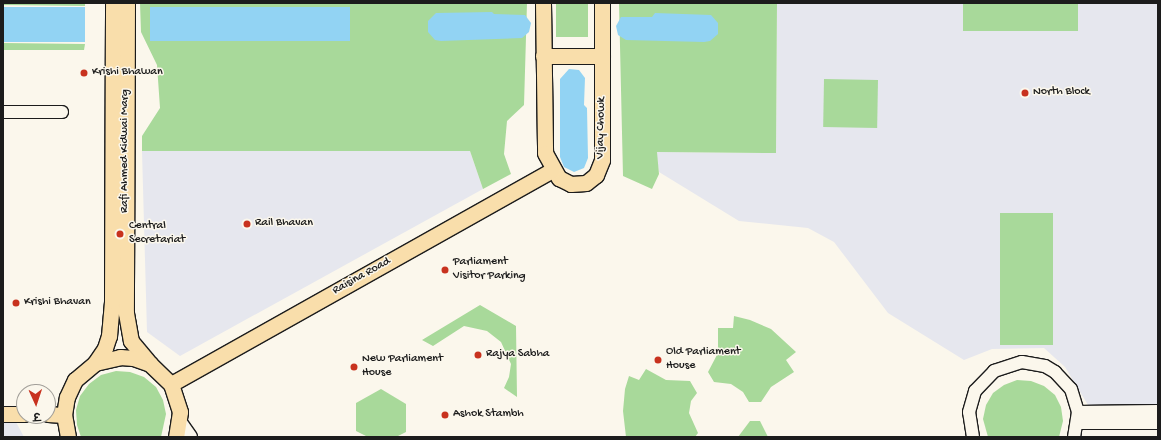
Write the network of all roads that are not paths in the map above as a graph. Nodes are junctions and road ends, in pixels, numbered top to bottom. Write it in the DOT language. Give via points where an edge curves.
graph roads {
  1 [pos="113,3"];
  2 [pos="127,3"];
  3 [pos="543,3"];
  4 [pos="602,3"];
  5 [pos="543,56"];
  6 [pos="602,56"];
  7 [pos="3,112"];
  8 [pos="62,112"];
  9 [pos="553,170"];
  10 [pos="95,363"];
  11 [pos="150,364"];
  12 [pos="172,384"];
  13 [pos="1158,411"];
  14 [pos="3,414"];
  15 [pos="16,414"];
  16 [pos="56,414"];
  17 [pos="64,415"];
  18 [pos="1078,418"];
  19 [pos="180,421"];
  20 [pos="1158,423"];
  21 [pos="68,437"];
  22 [pos="176,437"];
  23 [pos="191,437"];
  24 [pos="973,437"];
  25 [pos="1074,437"];
  1 -- 10 [label="main road, Rafi Ahmed Kidwai Marg" via="112,301 109,336"];
  2 -- 11 [label="main road, Rafi Ahmed Kidwai Marg" via="126,313 131,341"];
  3 -- 5 [label="main road, Vijay Chowk"];
  4 -- 6 [label="main road, Vijay Chowk"];
  5 -- 6 [label="main road"];
  5 -- 9 [label="main road, Vijay Chowk" via="545,153"];
  6 -- 9 [label="main road, Vijay Chowk" via="600,168 586,183 571,184 558,178"];
  7 -- 8 [label="street"];
  9 -- 12 [label="main road, Raisina Road"];
  10 -- 11 [label="main road" via="120,357"];
  10 -- 17 [label="main road" via="75,380"];
  11 -- 12 [label="main road, Rafi Ahmed Kidwai Marg"];
  12 -- 19 [label="main road" via="179,402"];
  13 -- 18 [label="street"];
  14 -- 15 [label="main road"];
  16 -- 17 [label="main road"];
  17 -- 21 [label="main road"];
  18 -- 20 [label="street"];
  18 -- 24 [label="street" via="1070,389 1054,372 1034,363 1011,364 990,374 975,390 969,412"];
  18 -- 25 [label="street"];
  19 -- 22 [label="main road"];
  19 -- 23 [label="street"];
}
